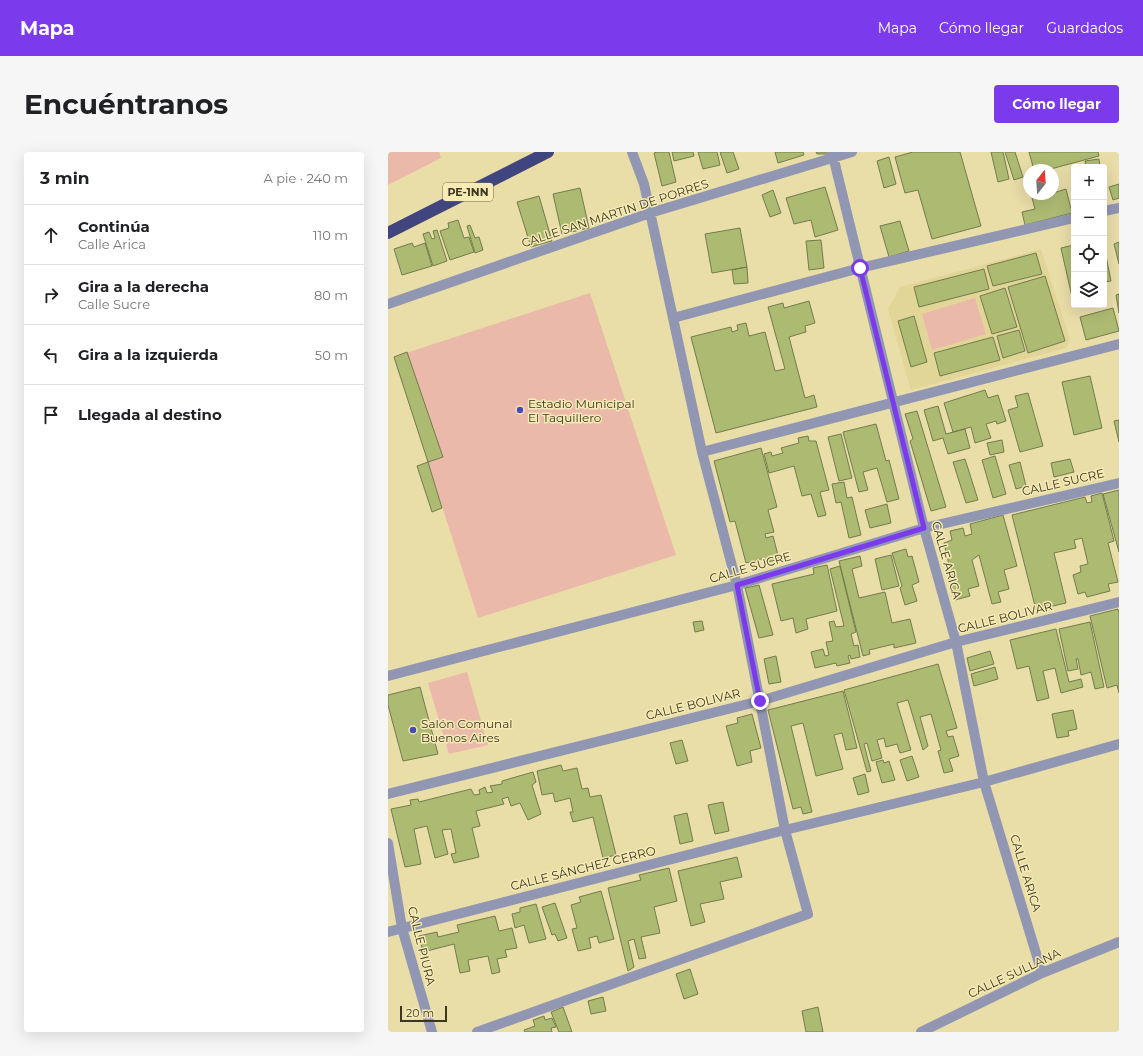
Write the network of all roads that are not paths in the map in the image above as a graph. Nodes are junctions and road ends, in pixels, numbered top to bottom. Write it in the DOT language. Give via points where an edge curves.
graph roads {
  1 [pos="548,152"];
  2 [pos="632,152"];
  3 [pos="852,152"];
  4 [pos="832,154"];
  5 [pos="1119,208"];
  6 [pos="1107,210"];
  7 [pos="650,213"];
  8 [pos="1071,219"];
  9 [pos="388,233"];
  10 [pos="860,268"];
  11 [pos="388,304"];
  12 [pos="673,318"];
  13 [pos="1119,344"];
  14 [pos="892,402"];
  15 [pos="702,452"];
  16 [pos="1119,483"];
  17 [pos="924,528"];
  18 [pos="737,585"];
  19 [pos="1119,602"];
  20 [pos="956,642"];
  21 [pos="388,676"];
  22 [pos="760,701"];
  23 [pos="1119,744"];
  24 [pos="984,782"];
  25 [pos="388,794"];
  26 [pos="785,830"];
  27 [pos="388,843"];
  28 [pos="402,928"];
  29 [pos="388,932"];
  30 [pos="1119,942"];
  31 [pos="1042,973"];
  32 [pos="432,1032"];
  33 [pos="476,1032"];
  34 [pos="921,1032"];
  1 -- 9 [label="highway, PE-1NN"];
  2 -- 7 [label="street" via="644,184"];
  3 -- 4 [label="street, CALLE SAN MARTIN DE PORRES"];
  4 -- 7 [label="street, CALLE SAN MARTIN DE PORRES"];
  4 -- 10 [label="street, CALLE ARICA"];
  5 -- 6 [label="street"];
  7 -- 11 [label="street, CALLE SAN MARTIN DE PORRES"];
  7 -- 12 [label="street"];
  8 -- 10 [label="street"];
  10 -- 12 [label="street"];
  10 -- 14 [label="street, CALLE ARICA"];
  12 -- 15 [label="street"];
  13 -- 14 [label="street"];
  14 -- 15 [label="street"];
  14 -- 17 [label="street, CALLE ARICA"];
  15 -- 18 [label="street"];
  16 -- 17 [label="street, CALLE SUCRE"];
  17 -- 18 [label="street, CALLE SUCRE"];
  17 -- 20 [label="street, CALLE ARICA"];
  18 -- 21 [label="street, CALLE SUCRE"];
  18 -- 22 [label="street"];
  19 -- 20 [label="street, CALLE BOLIVAR"];
  20 -- 22 [label="street, CALLE BOLIVAR"];
  20 -- 24 [label="street, CALLE ARICA"];
  22 -- 25 [label="street, CALLE BOLIVAR"];
  22 -- 26 [label="street"];
  23 -- 24 [label="street, CALLE SÁNCHEZ CERRO"];
  24 -- 26 [label="street, CALLE SÁNCHEZ CERRO"];
  24 -- 31 [label="street, CALLE ARICA"];
  26 -- 28 [label="street, CALLE SÁNCHEZ CERRO"];
  26 -- 33 [label="street" via="808,914"];
  27 -- 28 [label="street, CALLE PIURA"];
  28 -- 29 [label="street, CALLE SÁNCHEZ CERRO"];
  28 -- 32 [label="street, CALLE PIURA"];
  30 -- 31 [label="street, CALLE SULLANA"];
  31 -- 34 [label="street, CALLE SULLANA"];
}
